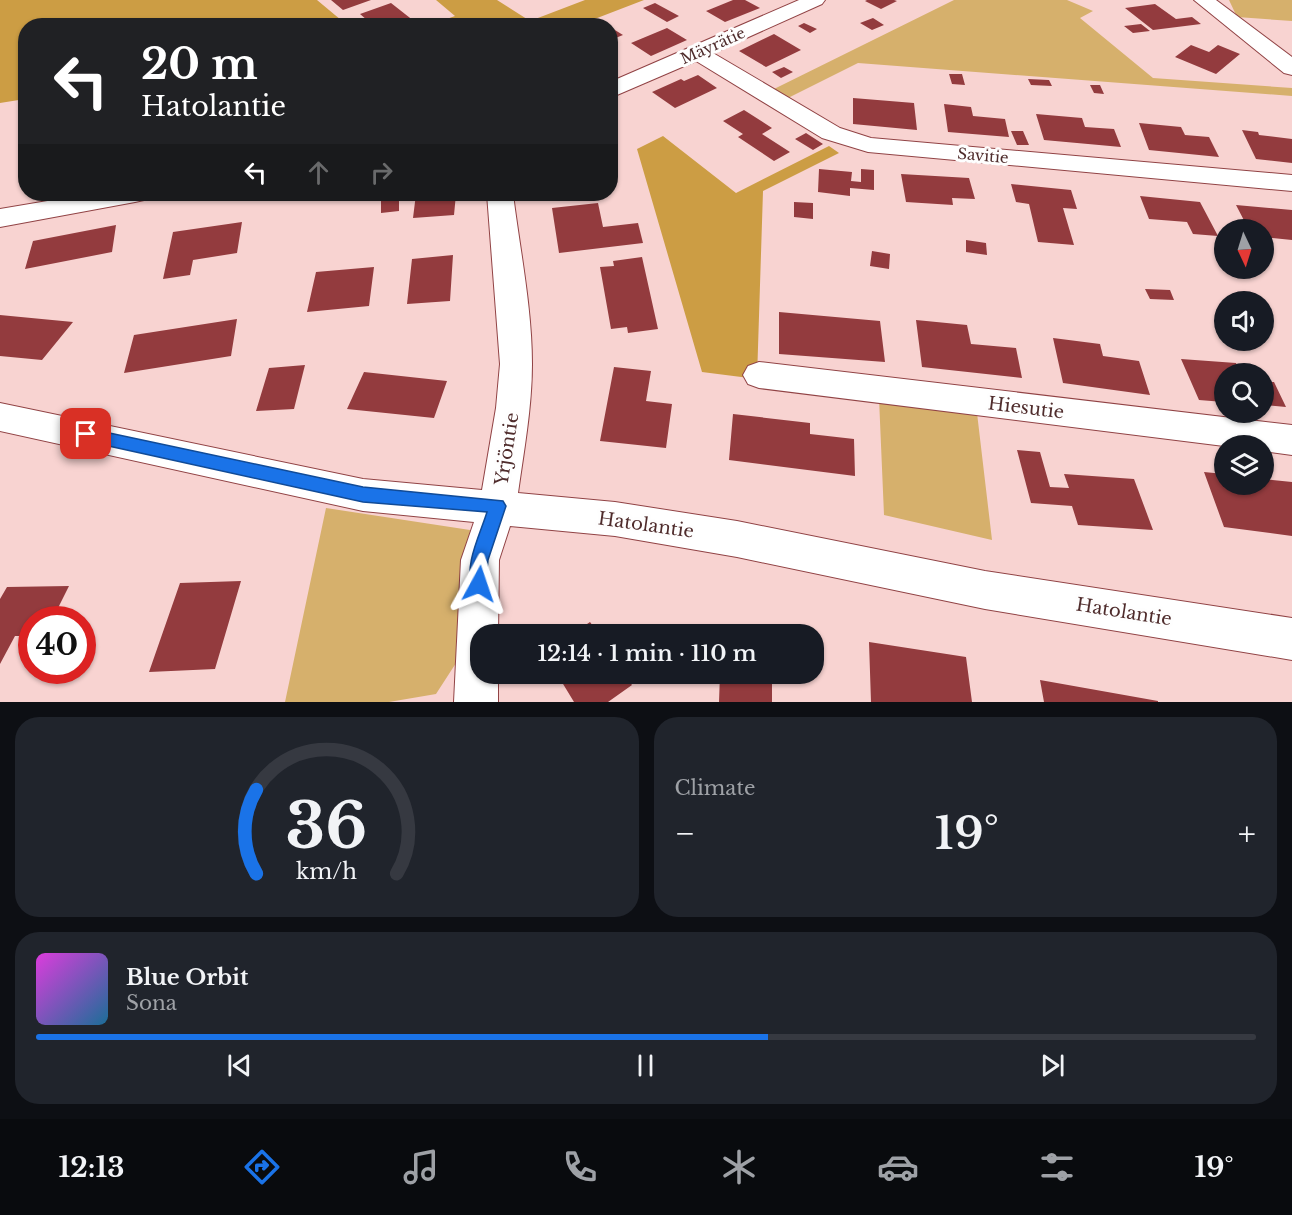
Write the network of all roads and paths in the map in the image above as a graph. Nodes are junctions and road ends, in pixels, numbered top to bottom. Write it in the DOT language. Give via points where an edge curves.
graph roads {
  1 [pos="815,0"];
  2 [pos="1204,0"];
  3 [pos="698,53"];
  4 [pos="1292,68"];
  5 [pos="618,88"];
  6 [pos="1292,183"];
  7 [pos="96,201"];
  8 [pos="501,201"];
  9 [pos="0,218"];
  10 [pos="759,375"];
  11 [pos="0,417"];
  12 [pos="1292,440"];
  13 [pos="498,506"];
  14 [pos="1292,639"];
  15 [pos="476,702"];
  1 -- 3 [label="street, Mäyrätie"];
  2 -- 4 [label="street"];
  3 -- 5 [label="street, Mäyrätie"];
  3 -- 6 [label="street, Savitie" via="831,133 868,145"];
  7 -- 9 [label="street"];
  8 -- 13 [label="street, Yrjöntie" via="516,364"];
  10 -- 12 [label="street, Hiesutie"];
  11 -- 13 [label="street, Hatolantie" via="363,495"];
  13 -- 14 [label="street, Hatolantie" via="615,519 737,539 985,590"];
  13 -- 15 [label="street, Yrjöntie" via="480,560"];
}
